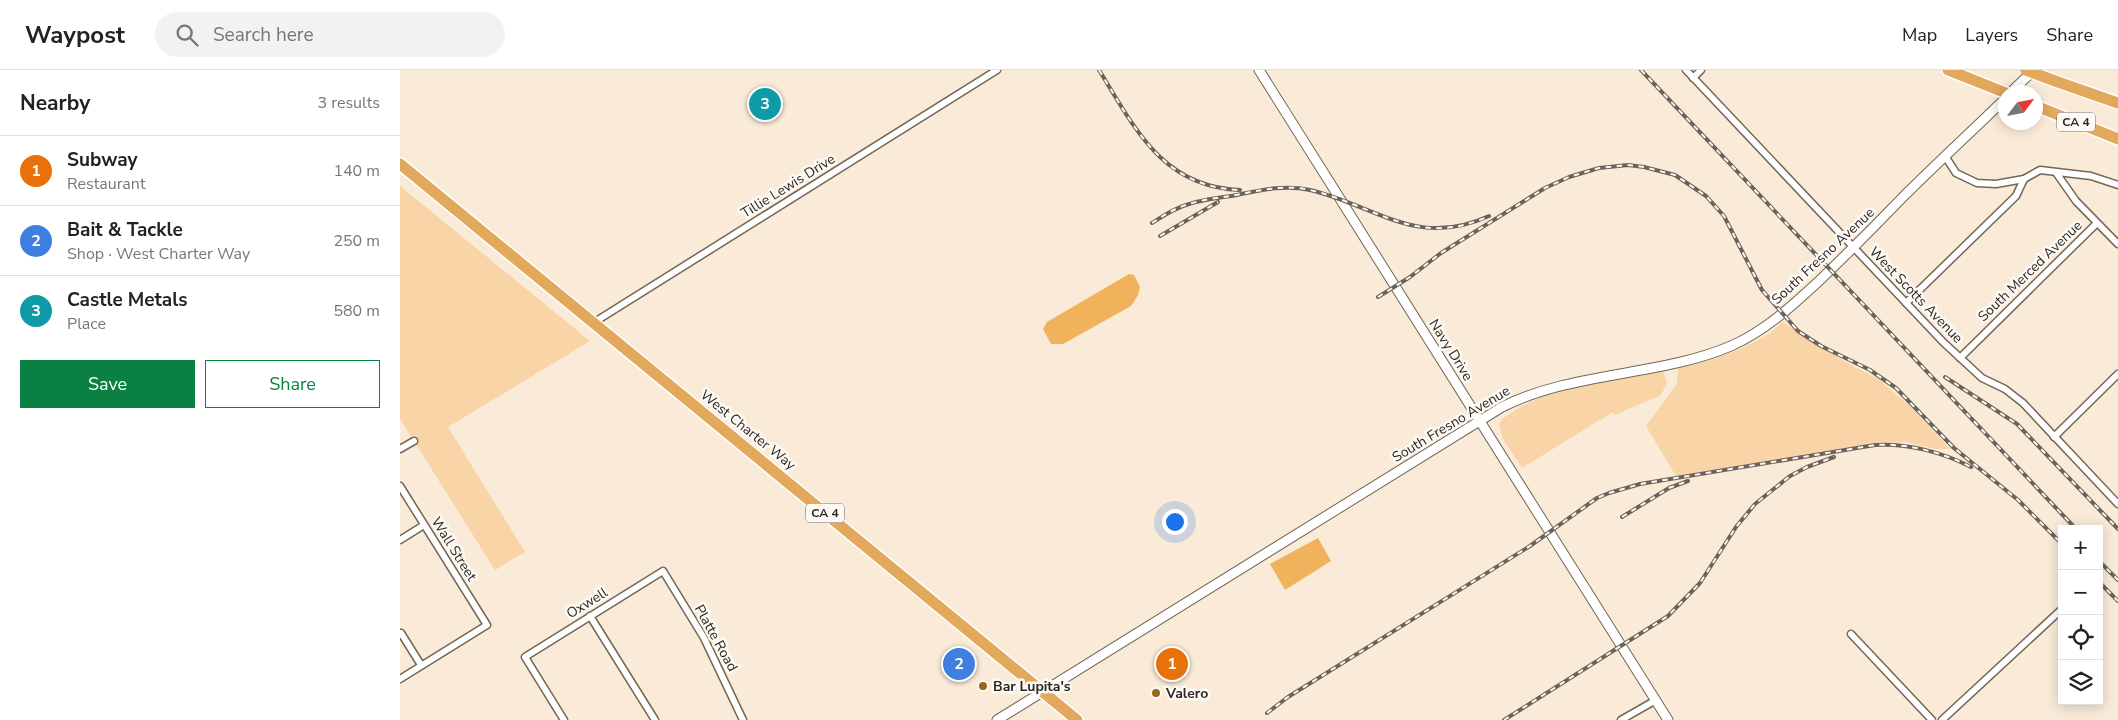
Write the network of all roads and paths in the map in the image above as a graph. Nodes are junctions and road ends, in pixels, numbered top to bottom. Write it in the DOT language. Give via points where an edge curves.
graph roads {
  1 [pos="997,70"];
  2 [pos="1259,70"];
  3 [pos="1686,70"];
  4 [pos="1701,70"];
  5 [pos="1948,70"];
  6 [pos="2026,70"];
  7 [pos="2034,70"];
  8 [pos="1693,78"];
  9 [pos="2018,85"];
  10 [pos="1998,90"];
  11 [pos="2118,103"];
  12 [pos="1998,106"];
  13 [pos="2043,109"];
  14 [pos="2118,139"];
  15 [pos="1945,156"];
  16 [pos="400,164"];
  17 [pos="2057,174"];
  18 [pos="2024,179"];
  19 [pos="2118,185"];
  20 [pos="2098,223"];
  21 [pos="2118,244"];
  22 [pos="1854,248"];
  23 [pos="1906,303"];
  24 [pos="594,323"];
  25 [pos="1960,358"];
  26 [pos="2118,374"];
  27 [pos="1479,420"];
  28 [pos="2054,437"];
  29 [pos="414,441"];
  30 [pos="400,450"];
  31 [pos="400,486"];
  32 [pos="2118,504"];
  33 [pos="424,525"];
  34 [pos="400,540"];
  35 [pos="663,571"];
  36 [pos="2058,612"];
  37 [pos="590,616"];
  38 [pos="401,633"];
  39 [pos="1850,634"];
  40 [pos="422,665"];
  41 [pos="400,679"];
  42 [pos="1042,691"];
  43 [pos="1656,700"];
  44 [pos="564,720"];
  45 [pos="655,720"];
  46 [pos="743,720"];
  47 [pos="997,720"];
  48 [pos="1077,720"];
  49 [pos="1621,720"];
  50 [pos="1668,720"];
  51 [pos="1932,720"];
  52 [pos="1942,720"];
  1 -- 24 [label="street, Tillie Lewis Drive"];
  2 -- 27 [label="street, Navy Drive"];
  3 -- 8 [label="street, West Scotts Avenue"];
  4 -- 8 [label="street"];
  5 -- 10 [label="highway"];
  6 -- 11 [label="highway, CA 4, bridge"];
  7 -- 9 [label="street"];
  8 -- 22 [label="street, West Scotts Avenue"];
  12 -- 15 [label="street, South Fresno Avenue"];
  13 -- 14 [label="highway, CA 4"];
  15 -- 18 [label="street" via="1956,174 1976,183 1996,184"];
  15 -- 22 [label="street, South Fresno Avenue"];
  16 -- 24 [label="highway, West Charter Way / CA 4"];
  17 -- 18 [label="street" via="2040,170"];
  17 -- 19 [label="street" via="2091,176"];
  17 -- 20 [label="street"];
  18 -- 23 [label="street" via="2016,196"];
  20 -- 21 [label="street"];
  20 -- 25 [label="street, South Merced Avenue"];
  22 -- 23 [label="street, West Scotts Avenue"];
  22 -- 27 [label="street, South Fresno Avenue" via="1782,314 1754,335 1731,346 1673,363 1551,387 1524,396"];
  23 -- 25 [label="street, West Scotts Avenue"];
  24 -- 42 [label="highway, West Charter Way / CA 4"];
  25 -- 28 [label="street, West Scotts Avenue" via="1982,378 2014,395"];
  26 -- 28 [label="street"];
  27 -- 42 [label="street, South Fresno Avenue"];
  27 -- 43 [label="street, Navy Drive"];
  28 -- 32 [label="street, West Scotts Avenue"];
  29 -- 30 [label="street"];
  31 -- 33 [label="street, Wall Street"];
  33 -- 34 [label="street"];
  33 -- 40 [label="street, Wall Street" via="487,625"];
  35 -- 37 [label="street, Oxwell"];
  35 -- 46 [label="street, Platte Road" via="708,644"];
  36 -- 52 [label="street"];
  37 -- 44 [label="street, Oxwell" via="525,657"];
  37 -- 45 [label="street"];
  38 -- 40 [label="street"];
  39 -- 51 [label="street"];
  40 -- 41 [label="street"];
  42 -- 47 [label="street, South Fresno Avenue"];
  42 -- 48 [label="highway, West Charter Way / CA 4"];
  43 -- 49 [label="street"];
  43 -- 50 [label="street, Navy Drive"];
}
